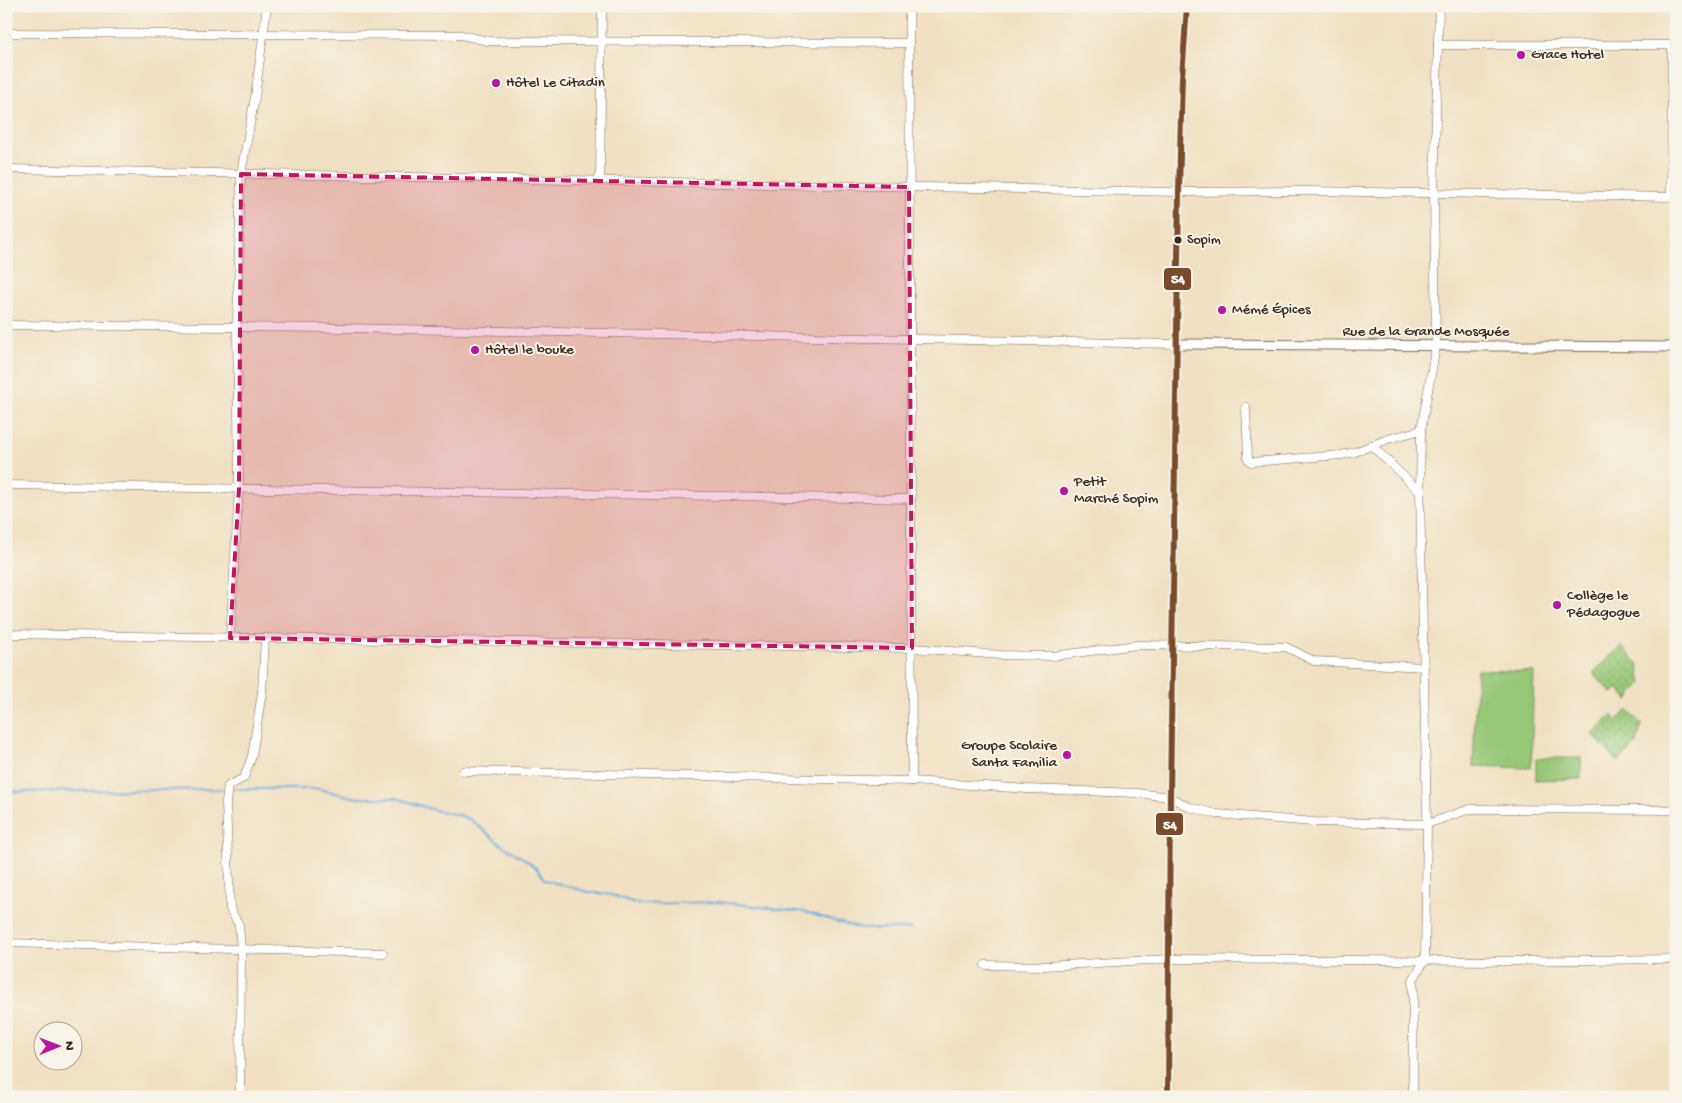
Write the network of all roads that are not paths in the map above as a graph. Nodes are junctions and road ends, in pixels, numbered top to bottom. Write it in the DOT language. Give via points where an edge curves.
graph roads {
  1 [pos="267,6"];
  2 [pos="602,6"];
  3 [pos="909,6"];
  4 [pos="1186,6"];
  5 [pos="1439,6"];
  6 [pos="6,33"];
  7 [pos="264,34"];
  8 [pos="1676,35"];
  9 [pos="601,41"];
  10 [pos="909,42"];
  11 [pos="1438,44"];
  12 [pos="1672,45"];
  13 [pos="6,169"];
  14 [pos="241,174"];
  15 [pos="600,181"];
  16 [pos="909,187"];
  17 [pos="1178,192"];
  18 [pos="1434,192"];
  19 [pos="1674,196"];
  20 [pos="6,325"];
  21 [pos="237,327"];
  22 [pos="910,339"];
  23 [pos="1176,344"];
  24 [pos="1436,346"];
  25 [pos="1676,347"];
  26 [pos="1246,407"];
  27 [pos="1421,430"];
  28 [pos="1371,445"];
  29 [pos="6,485"];
  30 [pos="239,488"];
  31 [pos="1420,492"];
  32 [pos="911,499"];
  33 [pos="6,634"];
  34 [pos="230,638"];
  35 [pos="265,639"];
  36 [pos="1173,645"];
  37 [pos="912,648"];
  38 [pos="1424,667"];
  39 [pos="463,772"];
  40 [pos="912,781"];
  41 [pos="1170,797"];
  42 [pos="1676,810"];
  43 [pos="1427,824"];
  44 [pos="6,944"];
  45 [pos="241,949"];
  46 [pos="383,953"];
  47 [pos="1169,959"];
  48 [pos="1676,959"];
  49 [pos="1425,960"];
  50 [pos="985,966"];
  51 [pos="240,1097"];
  52 [pos="1168,1097"];
  53 [pos="1413,1097"];
  1 -- 7 [label="street"];
  2 -- 9 [label="street"];
  3 -- 10 [label="street"];
  4 -- 17 [label="street"];
  5 -- 11 [label="street"];
  6 -- 7 [label="street"];
  7 -- 9 [label="street" via="460,35 488,41"];
  7 -- 14 [label="street"];
  8 -- 12 [label="street"];
  9 -- 10 [label="street"];
  9 -- 15 [label="street"];
  10 -- 16 [label="street"];
  11 -- 12 [label="street"];
  11 -- 18 [label="street"];
  12 -- 19 [label="street"];
  13 -- 14 [label="street"];
  14 -- 15 [label="street"];
  14 -- 21 [label="street"];
  15 -- 16 [label="street"];
  16 -- 17 [label="street"];
  16 -- 22 [label="street"];
  17 -- 18 [label="street"];
  17 -- 23 [label="street"];
  18 -- 19 [label="street"];
  18 -- 24 [label="street"];
  20 -- 21 [label="street"];
  21 -- 22 [label="street"];
  21 -- 30 [label="street"];
  22 -- 23 [label="street"];
  22 -- 32 [label="street"];
  23 -- 24 [label="street, Rue de la Grande Mosquée"];
  23 -- 36 [label="street"];
  24 -- 25 [label="street, Rue de la Grande Mosquée"];
  24 -- 27 [label="street"];
  26 -- 28 [label="street" via="1248,459 1251,462 1341,456"];
  27 -- 28 [label="street"];
  27 -- 31 [label="street"];
  28 -- 31 [label="street"];
  29 -- 30 [label="street"];
  30 -- 32 [label="street"];
  30 -- 34 [label="street"];
  31 -- 38 [label="street"];
  32 -- 37 [label="street"];
  33 -- 34 [label="street"];
  34 -- 35 [label="street"];
  35 -- 37 [label="street"];
  35 -- 45 [label="street" via="262,692 252,756 244,778 228,786 226,802 230,909 238,925"];
  36 -- 37 [label="street" via="1138,645 1054,656"];
  36 -- 38 [label="street" via="1286,647 1314,661"];
  36 -- 41 [label="street"];
  37 -- 40 [label="street"];
  38 -- 43 [label="street"];
  39 -- 40 [label="street"];
  40 -- 41 [label="street"];
  41 -- 43 [label="street" via="1189,807 1218,814 1314,822"];
  41 -- 47 [label="street"];
  42 -- 43 [label="street" via="1470,809"];
  43 -- 49 [label="street"];
  44 -- 45 [label="street"];
  45 -- 46 [label="street"];
  45 -- 51 [label="street"];
  47 -- 49 [label="street"];
  47 -- 50 [label="street"];
  47 -- 52 [label="street"];
  48 -- 49 [label="street"];
  49 -- 53 [label="street" via="1414,980"];
}
